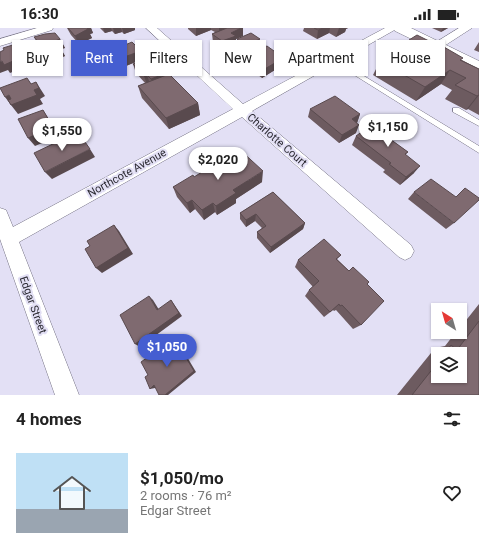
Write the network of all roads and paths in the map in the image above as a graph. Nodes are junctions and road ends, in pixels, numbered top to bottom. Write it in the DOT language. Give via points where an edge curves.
graph roads {
  1 [pos="16,28"];
  2 [pos="48,28"];
  3 [pos="152,28"];
  4 [pos="393,28"];
  5 [pos="400,28"];
  6 [pos="467,28"];
  7 [pos="0,33"];
  8 [pos="425,40"];
  9 [pos="445,41"];
  10 [pos="368,42"];
  11 [pos="0,43"];
  12 [pos="445,50"];
  13 [pos="479,67"];
  14 [pos="305,76"];
  15 [pos="360,76"];
  16 [pos="242,110"];
  17 [pos="456,110"];
  18 [pos="479,123"];
  19 [pos="479,150"];
  20 [pos="0,215"];
  21 [pos="9,238"];
  22 [pos="405,251"];
  23 [pos="65,394"];
  1 -- 7 [label="street"];
  2 -- 11 [label="street"];
  3 -- 16 [label="street, Charlotte Court"];
  4 -- 10 [label="street, Northcote Avenue"];
  5 -- 8 [label="main road"];
  6 -- 9 [label="street"];
  12 -- 13 [label="main road"];
  14 -- 16 [label="street, Northcote Avenue"];
  15 -- 19 [label="lane"];
  16 -- 21 [label="street, Northcote Avenue"];
  16 -- 22 [label="street, Charlotte Court"];
  17 -- 18 [label="lane"];
  20 -- 21 [label="street, Edgar Street"];
  21 -- 23 [label="street, Edgar Street"];
}
